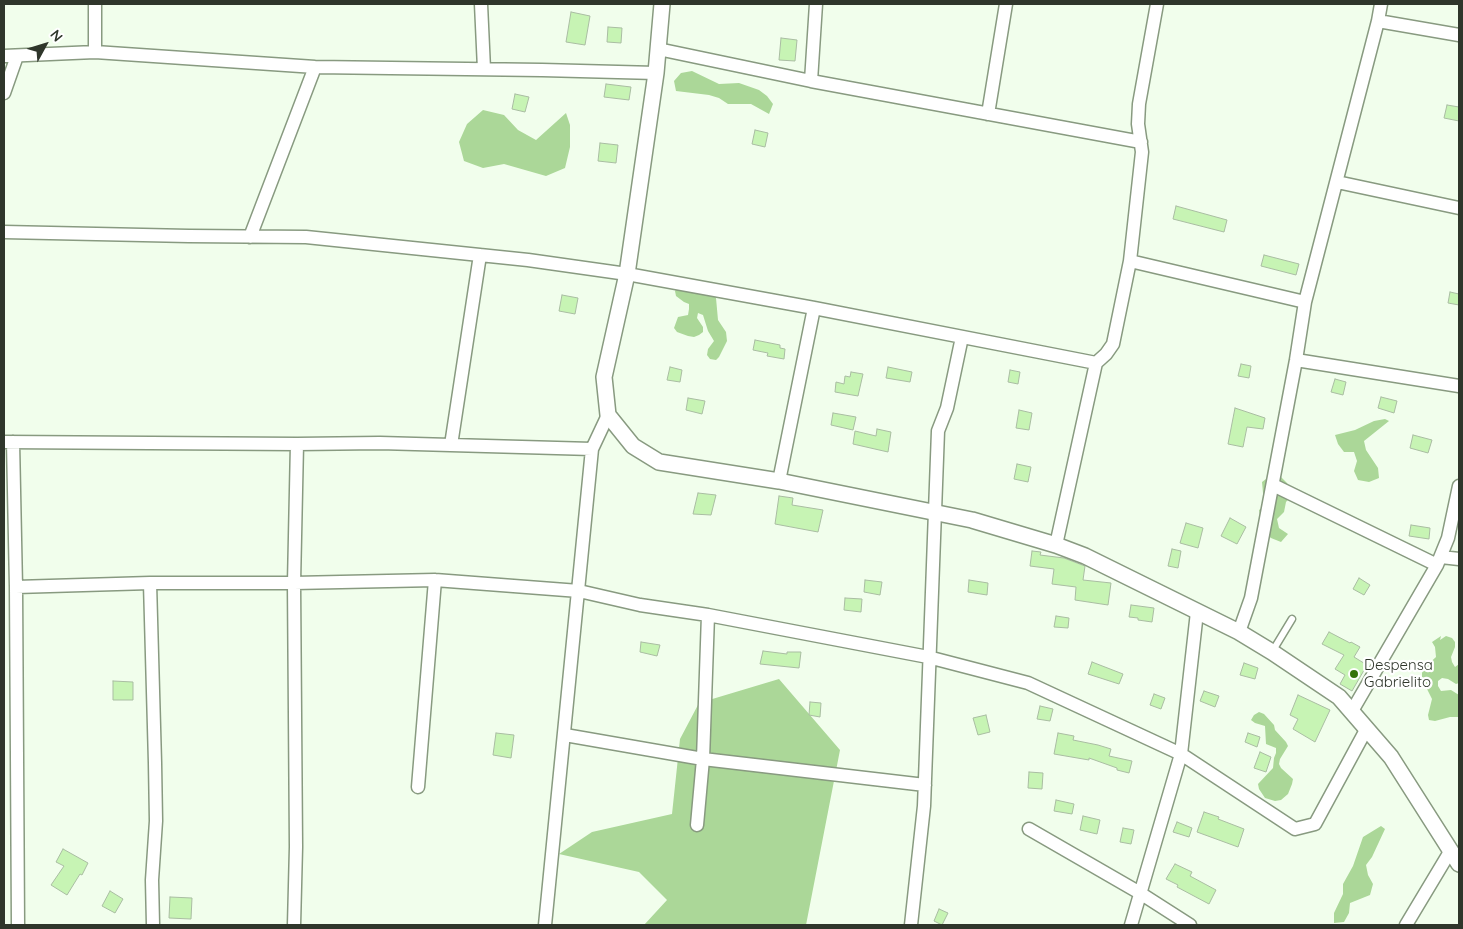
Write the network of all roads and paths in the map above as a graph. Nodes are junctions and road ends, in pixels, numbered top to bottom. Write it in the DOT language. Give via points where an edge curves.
graph roads {
  1 [pos="95,4"];
  2 [pos="482,4"];
  3 [pos="662,4"];
  4 [pos="816,4"];
  5 [pos="1006,4"];
  6 [pos="1157,4"];
  7 [pos="1381,4"];
  8 [pos="1378,21"];
  9 [pos="1459,35"];
  10 [pos="658,49"];
  11 [pos="95,52"];
  12 [pos="4,56"];
  13 [pos="17,56"];
  14 [pos="315,68"];
  15 [pos="484,69"];
  16 [pos="656,73"];
  17 [pos="811,81"];
  18 [pos="4,93"];
  19 [pos="988,114"];
  20 [pos="1141,142"];
  21 [pos="1336,182"];
  22 [pos="1459,208"];
  23 [pos="4,232"];
  24 [pos="250,237"];
  25 [pos="480,255"];
  26 [pos="1130,261"];
  27 [pos="626,274"];
  28 [pos="1305,302"];
  29 [pos="814,308"];
  30 [pos="962,337"];
  31 [pos="1296,360"];
  32 [pos="1096,363"];
  33 [pos="1459,386"];
  34 [pos="608,415"];
  35 [pos="8,442"];
  36 [pos="297,444"];
  37 [pos="451,445"];
  38 [pos="592,450"];
  39 [pos="779,481"];
  40 [pos="1273,485"];
  41 [pos="1459,486"];
  42 [pos="935,512"];
  43 [pos="1056,545"];
  44 [pos="1459,559"];
  45 [pos="1439,561"];
  46 [pos="435,580"];
  47 [pos="150,583"];
  48 [pos="294,583"];
  49 [pos="16,587"];
  50 [pos="579,591"];
  51 [pos="1197,612"];
  52 [pos="708,616"];
  53 [pos="1292,619"];
  54 [pos="1239,632"];
  55 [pos="1272,652"];
  56 [pos="928,657"];
  57 [pos="1352,711"];
  58 [pos="1367,728"];
  59 [pos="564,735"];
  60 [pos="1181,754"];
  61 [pos="703,759"];
  62 [pos="4,778"];
  63 [pos="17,778"];
  64 [pos="924,785"];
  65 [pos="418,787"];
  66 [pos="697,825"];
  67 [pos="1029,829"];
  68 [pos="1451,850"];
  69 [pos="1459,864"];
  70 [pos="1140,893"];
  71 [pos="18,925"];
  72 [pos="153,925"];
  73 [pos="294,925"];
  74 [pos="545,925"];
  75 [pos="911,925"];
  76 [pos="1131,925"];
  77 [pos="1190,925"];
  78 [pos="1406,925"];
  1 -- 11 [label="street"];
  2 -- 15 [label="street"];
  3 -- 10 [label="street"];
  4 -- 17 [label="street"];
  5 -- 19 [label="street"];
  6 -- 20 [label="street" via="1139,104"];
  7 -- 8 [label="street"];
  8 -- 9 [label="street"];
  8 -- 21 [label="street"];
  10 -- 16 [label="street"];
  10 -- 17 [label="street"];
  11 -- 13 [label="street"];
  11 -- 14 [label="street"];
  12 -- 13 [label="street"];
  13 -- 18 [label="street"];
  14 -- 15 [label="street"];
  14 -- 24 [label="street"];
  15 -- 16 [label="street"];
  16 -- 27 [label="street"];
  17 -- 19 [label="street"];
  19 -- 20 [label="street"];
  20 -- 26 [label="street"];
  21 -- 22 [label="street"];
  21 -- 28 [label="street"];
  23 -- 24 [label="street"];
  24 -- 25 [label="street" via="306,237"];
  25 -- 27 [label="street"];
  25 -- 37 [label="street"];
  26 -- 28 [label="street"];
  26 -- 32 [label="street" via="1113,344"];
  27 -- 29 [label="street"];
  27 -- 34 [label="street" via="604,378"];
  28 -- 31 [label="street"];
  29 -- 30 [label="street"];
  29 -- 39 [label="street"];
  30 -- 32 [label="street"];
  30 -- 42 [label="street" via="938,431"];
  31 -- 33 [label="street"];
  31 -- 40 [label="street"];
  32 -- 43 [label="street"];
  34 -- 38 [label="street"];
  34 -- 39 [label="street" via="633,446 659,462"];
  35 -- 36 [label="street"];
  35 -- 49 [label="street"];
  36 -- 37 [label="street"];
  36 -- 48 [label="street"];
  37 -- 38 [label="street"];
  38 -- 50 [label="street"];
  39 -- 42 [label="street"];
  40 -- 45 [label="street"];
  40 -- 54 [label="street" via="1251,598"];
  41 -- 45 [label="street" via="1448,538"];
  42 -- 43 [label="street"];
  42 -- 56 [label="street"];
  43 -- 51 [label="street" via="1085,556"];
  44 -- 45 [label="street"];
  45 -- 57 [label="street"];
  46 -- 48 [label="street"];
  46 -- 50 [label="street"];
  46 -- 65 [label="street"];
  47 -- 48 [label="street"];
  47 -- 49 [label="street"];
  47 -- 72 [label="street" via="156,772"];
  48 -- 73 [label="street"];
  49 -- 63 [label="street"];
  50 -- 52 [label="street"];
  50 -- 59 [label="street"];
  51 -- 54 [label="street"];
  51 -- 60 [label="street"];
  52 -- 56 [label="street"];
  52 -- 61 [label="street"];
  53 -- 55 [label="lane"];
  54 -- 55 [label="street"];
  55 -- 57 [label="street" via="1339,697"];
  56 -- 60 [label="street" via="1034,685"];
  56 -- 64 [label="street"];
  57 -- 58 [label="street"];
  58 -- 60 [label="street" via="1315,824 1295,829"];
  58 -- 68 [label="street" via="1391,757"];
  59 -- 61 [label="street"];
  59 -- 74 [label="street"];
  60 -- 70 [label="street"];
  61 -- 64 [label="street"];
  61 -- 66 [label="street"];
  62 -- 63 [label="street"];
  63 -- 71 [label="street"];
  64 -- 75 [label="street"];
  67 -- 70 [label="street"];
  68 -- 69 [label="street"];
  68 -- 78 [label="street"];
  70 -- 76 [label="street"];
  70 -- 77 [label="street"];
}
